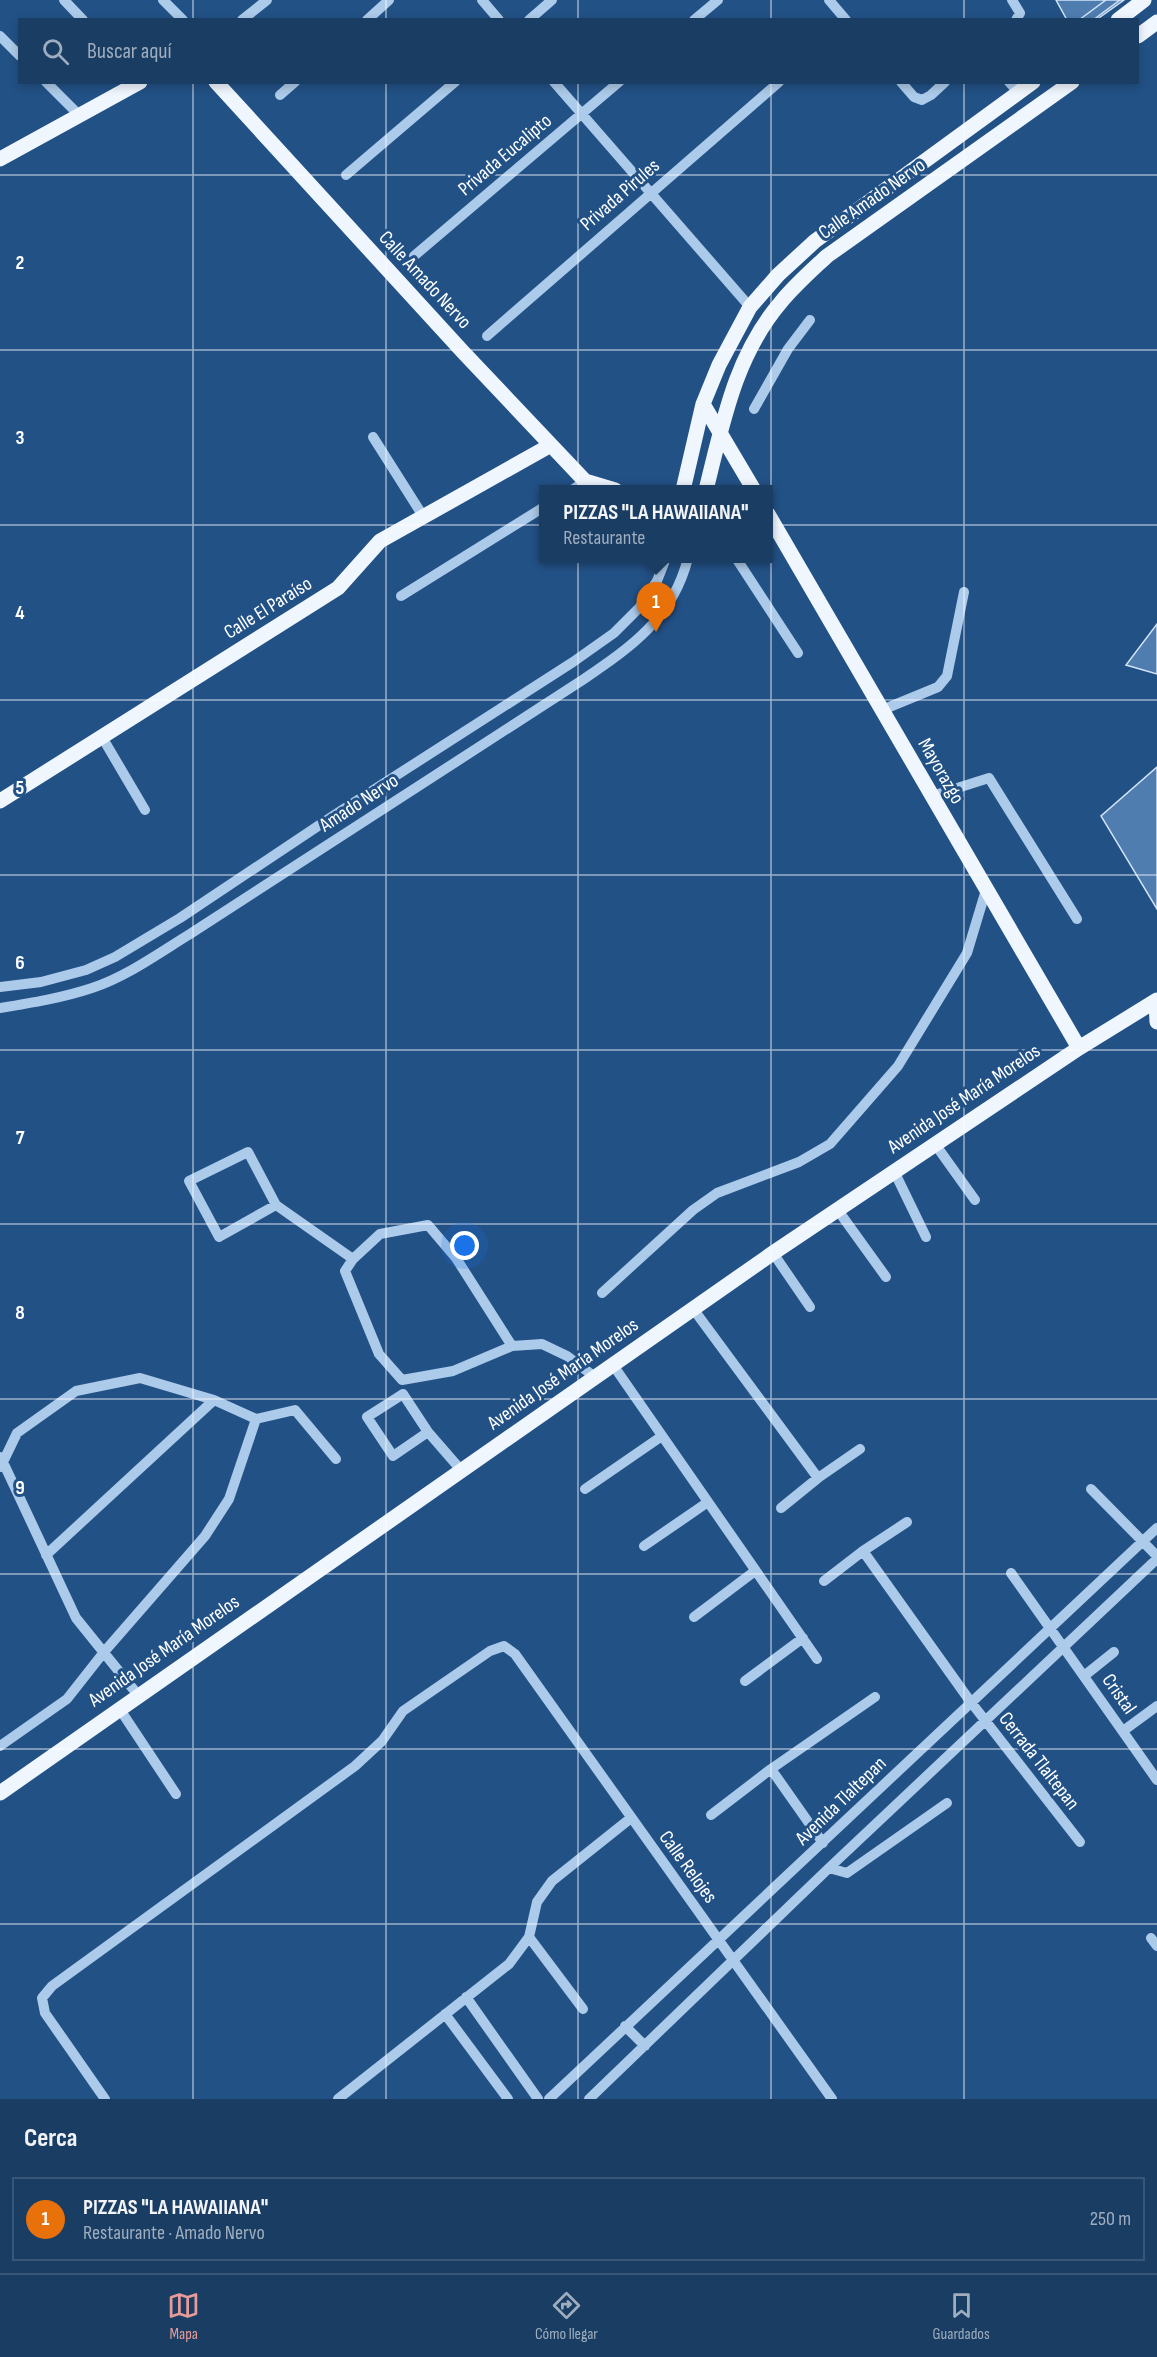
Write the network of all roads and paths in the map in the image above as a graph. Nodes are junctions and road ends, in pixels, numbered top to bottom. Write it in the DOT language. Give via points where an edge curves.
graph roads {
  1 [pos="64,0"];
  2 [pos="164,0"];
  3 [pos="390,0"];
  4 [pos="482,0"];
  5 [pos="552,0"];
  6 [pos="718,0"];
  7 [pos="829,0"];
  8 [pos="1012,0"];
  9 [pos="1144,0"];
  10 [pos="264,1"];
  11 [pos="81,18"];
  12 [pos="181,18"];
  13 [pos="244,18"];
  14 [pos="369,18"];
  15 [pos="497,18"];
  16 [pos="531,18"];
  17 [pos="696,18"];
  18 [pos="844,18"];
  19 [pos="1017,18"];
  20 [pos="1121,18"];
  21 [pos="1157,22"];
  22 [pos="1139,35"];
  23 [pos="0,36"];
  24 [pos="18,54"];
  25 [pos="48,84"];
  26 [pos="136,84"];
  27 [pos="218,84"];
  28 [pos="293,84"];
  29 [pos="453,84"];
  30 [pos="556,84"];
  31 [pos="617,84"];
  32 [pos="777,84"];
  33 [pos="904,84"];
  34 [pos="943,84"];
  35 [pos="1069,84"];
  36 [pos="1014,88"];
  37 [pos="280,95"];
  38 [pos="582,114"];
  39 [pos="79,115"];
  40 [pos="1,156"];
  41 [pos="346,175"];
  42 [pos="887,187"];
  43 [pos="651,192"];
  44 [pos="900,205"];
  45 [pos="414,256"];
  46 [pos="750,307"];
  47 [pos="810,320"];
  48 [pos="487,336"];
  49 [pos="703,404"];
  50 [pos="754,409"];
  51 [pos="720,433"];
  52 [pos="373,437"];
  53 [pos="551,445"];
  54 [pos="579,485"];
  55 [pos="684,485"];
  56 [pos="707,485"];
  57 [pos="752,485"];
  58 [pos="539,510"];
  59 [pos="423,516"];
  60 [pos="773,523"];
  61 [pos="664,563"];
  62 [pos="686,563"];
  63 [pos="739,563"];
  64 [pos="964,592"];
  65 [pos="401,596"];
  66 [pos="798,652"];
  67 [pos="882,710"];
  68 [pos="102,737"];
  69 [pos="932,796"];
  70 [pos="0,801"];
  71 [pos="145,810"];
  72 [pos="986,890"];
  73 [pos="1077,919"];
  74 [pos="0,987"];
  75 [pos="1156,1001"];
  76 [pos="0,1008"];
  77 [pos="1157,1022"];
  78 [pos="1078,1048"];
  79 [pos="935,1144"];
  80 [pos="894,1171"];
  81 [pos="975,1200"];
  82 [pos="276,1205"];
  83 [pos="837,1209"];
  84 [pos="926,1237"];
  85 [pos="773,1252"];
  86 [pos="353,1258"];
  87 [pos="886,1276"];
  88 [pos="602,1293"];
  89 [pos="810,1306"];
  90 [pos="694,1310"];
  91 [pos="512,1346"];
  92 [pos="613,1365"];
  93 [pos="595,1377"];
  94 [pos="214,1400"];
  95 [pos="256,1419"];
  96 [pos="428,1432"];
  97 [pos="662,1436"];
  98 [pos="860,1449"];
  99 [pos="336,1459"];
  100 [pos="1,1462"];
  101 [pos="461,1470"];
  102 [pos="818,1478"];
  103 [pos="585,1489"];
  104 [pos="1091,1489"];
  105 [pos="708,1502"];
  106 [pos="780,1508"];
  107 [pos="907,1522"];
  108 [pos="1157,1528"];
  109 [pos="1143,1540"];
  110 [pos="644,1546"];
  111 [pos="863,1551"];
  112 [pos="46,1555"];
  113 [pos="1157,1558"];
  114 [pos="755,1571"];
  115 [pos="1011,1573"];
  116 [pos="824,1581"];
  117 [pos="694,1617"];
  118 [pos="1050,1628"];
  119 [pos="802,1638"];
  120 [pos="1064,1646"];
  121 [pos="104,1652"];
  122 [pos="1114,1652"];
  123 [pos="817,1659"];
  124 [pos="1084,1676"];
  125 [pos="745,1681"];
  126 [pos="138,1695"];
  127 [pos="875,1697"];
  128 [pos="970,1701"];
  129 [pos="1157,1706"];
  130 [pos="119,1708"];
  131 [pos="985,1721"];
  132 [pos="1123,1731"];
  133 [pos="0,1746"];
  134 [pos="771,1769"];
  135 [pos="1157,1780"];
  136 [pos="0,1793"];
  137 [pos="176,1794"];
  138 [pos="947,1803"];
  139 [pos="711,1815"];
  140 [pos="631,1818"];
  141 [pos="1080,1842"];
  142 [pos="824,1843"];
  143 [pos="829,1868"];
  144 [pos="529,1937"];
  145 [pos="718,1940"];
  146 [pos="733,1960"];
  147 [pos="466,1997"];
  148 [pos="583,2009"];
  149 [pos="445,2014"];
  150 [pos="625,2026"];
  151 [pos="645,2046"];
  152 [pos="105,2099"];
  153 [pos="338,2099"];
  154 [pos="508,2099"];
  155 [pos="538,2099"];
  156 [pos="549,2099"];
  157 [pos="589,2099"];
  158 [pos="832,2099"];
  1 -- 11 [label="street"];
  2 -- 12 [label="street"];
  3 -- 14 [label="street"];
  4 -- 15 [label="street"];
  5 -- 16 [label="street"];
  6 -- 17 [label="street"];
  7 -- 18 [label="street"];
  8 -- 19 [label="street" via="1020,13"];
  9 -- 20 [label="main road"];
  10 -- 13 [label="street"];
  21 -- 22 [label="main road"];
  23 -- 24 [label="street"];
  25 -- 39 [label="street"];
  26 -- 39 [label="main road"];
  27 -- 53 [label="main road, Calle Amado Nervo"];
  28 -- 37 [label="street"];
  29 -- 41 [label="street"];
  30 -- 38 [label="street"];
  31 -- 38 [label="street, Privada Eucalipto"];
  32 -- 43 [label="street, Privada Pirules"];
  33 -- 34 [label="street" via="922,100"];
  35 -- 44 [label="main road, Calle Amado Nervo"];
  36 -- 42 [label="main road, Calle Amado Nervo"];
  38 -- 43 [label="street"];
  38 -- 45 [label="street, Privada Eucalipto"];
  39 -- 40 [label="main road"];
  42 -- 44 [label="street"];
  42 -- 46 [label="main road, Calle Amado Nervo" via="815,241 778,274"];
  43 -- 46 [label="street"];
  43 -- 48 [label="street, Privada Pirules"];
  44 -- 51 [label="main road, Calle Amado Nervo" via="827,256 779,304 755,338 736,376"];
  46 -- 49 [label="main road, Calle Amado Nervo" via="719,364"];
  47 -- 50 [label="street" via="788,349"];
  49 -- 51 [label="main road"];
  49 -- 55 [label="main road, Calle Amado Nervo"];
  51 -- 56 [label="main road, Calle Amado Nervo"];
  51 -- 57 [label="main road"];
  52 -- 59 [label="street"];
  53 -- 54 [label="main road, Calle Amado Nervo"];
  53 -- 59 [label="main road, Calle El Paraíso"];
  58 -- 65 [label="street"];
  59 -- 68 [label="main road, Calle El Paraíso" via="380,541 338,588"];
  60 -- 67 [label="main road, Mayorazgo"];
  61 -- 74 [label="street, Amado Nervo" via="639,608 614,633 180,918 86,970 41,982"];
  62 -- 76 [label="street, Amado Nervo" via="675,592 655,622 629,649 584,679 123,974 93,988"];
  63 -- 66 [label="street"];
  64 -- 67 [label="street" via="946,676 938,687"];
  67 -- 69 [label="main road, Mayorazgo"];
  68 -- 70 [label="main road, Calle El Paraíso"];
  68 -- 71 [label="street"];
  69 -- 72 [label="main road, Mayorazgo"];
  69 -- 73 [label="street" via="989,778"];
  72 -- 78 [label="main road, Mayorazgo"];
  72 -- 88 [label="street" via="967,953 898,1066 830,1144 799,1162 717,1193"];
  75 -- 77 [label="main road"];
  75 -- 78 [label="main road, Avenida José María Morelos"];
  78 -- 79 [label="main road, Avenida José María Morelos"];
  79 -- 80 [label="main road, Avenida José María Morelos"];
  79 -- 81 [label="street"];
  80 -- 83 [label="main road, Avenida José María Morelos"];
  80 -- 84 [label="street"];
  82 -- 82 [label="street" via="219,1237 189,1181 248,1152"];
  82 -- 86 [label="street"];
  83 -- 85 [label="main road, Avenida José María Morelos"];
  83 -- 87 [label="street"];
  85 -- 89 [label="street"];
  85 -- 90 [label="main road, Avenida José María Morelos"];
  86 -- 91 [label="street" via="380,1234 428,1225 456,1258"];
  86 -- 91 [label="street" via="345,1270 379,1354 402,1380 453,1371"];
  90 -- 92 [label="main road, Avenida José María Morelos"];
  90 -- 102 [label="street"];
  91 -- 93 [label="street" via="542,1344 567,1356"];
  92 -- 93 [label="main road, Avenida José María Morelos"];
  92 -- 97 [label="street"];
  93 -- 101 [label="main road, Avenida José María Morelos"];
  94 -- 95 [label="street"];
  94 -- 100 [label="street" via="140,1377 76,1392 17,1433"];
  94 -- 112 [label="street"];
  95 -- 99 [label="street" via="295,1410"];
  95 -- 121 [label="street" via="229,1499 205,1536"];
  96 -- 96 [label="street" via="403,1394 366,1417 393,1456"];
  96 -- 101 [label="street"];
  97 -- 103 [label="street"];
  97 -- 105 [label="street"];
  98 -- 102 [label="street"];
  100 -- 112 [label="street"];
  101 -- 126 [label="main road, Avenida José María Morelos"];
  102 -- 106 [label="street"];
  104 -- 109 [label="street"];
  105 -- 110 [label="street"];
  105 -- 114 [label="street"];
  107 -- 111 [label="street"];
  108 -- 109 [label="street, Avenida Tlaltepan"];
  109 -- 113 [label="street"];
  109 -- 118 [label="street, Avenida Tlaltepan"];
  111 -- 116 [label="street"];
  111 -- 128 [label="street, Cerrada Tlaltepan"];
  112 -- 121 [label="street" via="76,1618"];
  113 -- 120 [label="street, Avenida Tlaltepan"];
  114 -- 117 [label="street"];
  114 -- 119 [label="street"];
  115 -- 118 [label="street, Cristal"];
  118 -- 120 [label="street, Cristal"];
  118 -- 128 [label="street, Avenida Tlaltepan"];
  119 -- 123 [label="street"];
  119 -- 125 [label="street"];
  120 -- 124 [label="street, Cristal"];
  120 -- 131 [label="street, Avenida Tlaltepan"];
  121 -- 126 [label="street"];
  121 -- 133 [label="street" via="67,1699"];
  122 -- 124 [label="street"];
  124 -- 132 [label="street, Cristal"];
  126 -- 130 [label="main road, Avenida José María Morelos"];
  127 -- 134 [label="street"];
  128 -- 131 [label="street, Cerrada Tlaltepan"];
  128 -- 142 [label="street, Avenida Tlaltepan"];
  129 -- 132 [label="street"];
  130 -- 136 [label="main road, Avenida José María Morelos"];
  130 -- 137 [label="street"];
  131 -- 141 [label="street, Cerrada Tlaltepan"];
  131 -- 143 [label="street, Avenida Tlaltepan"];
  132 -- 135 [label="street, Cristal"];
  134 -- 139 [label="street"];
  134 -- 142 [label="street"];
  138 -- 143 [label="street" via="847,1873"];
  140 -- 144 [label="street" via="552,1881 537,1902"];
  140 -- 145 [label="street, Calle Relojes"];
  140 -- 152 [label="street, Calle Relojes" via="515,1654 504,1646 490,1652 403,1712 382,1741 355,1766 52,1986 42,1998 45,2013"];
  142 -- 145 [label="street, Avenida Tlaltepan"];
  143 -- 146 [label="street, Avenida Tlaltepan"];
  144 -- 147 [label="street" via="509,1964"];
  144 -- 148 [label="street"];
  145 -- 146 [label="street, Calle Relojes"];
  145 -- 150 [label="street, Avenida Tlaltepan"];
  146 -- 151 [label="street, Avenida Tlaltepan"];
  146 -- 158 [label="street, Calle Relojes"];
  147 -- 149 [label="street"];
  147 -- 155 [label="street"];
  149 -- 153 [label="street"];
  149 -- 154 [label="street"];
  150 -- 151 [label="street"];
  150 -- 156 [label="street, Avenida Tlaltepan"];
  151 -- 157 [label="street, Avenida Tlaltepan"];
}
